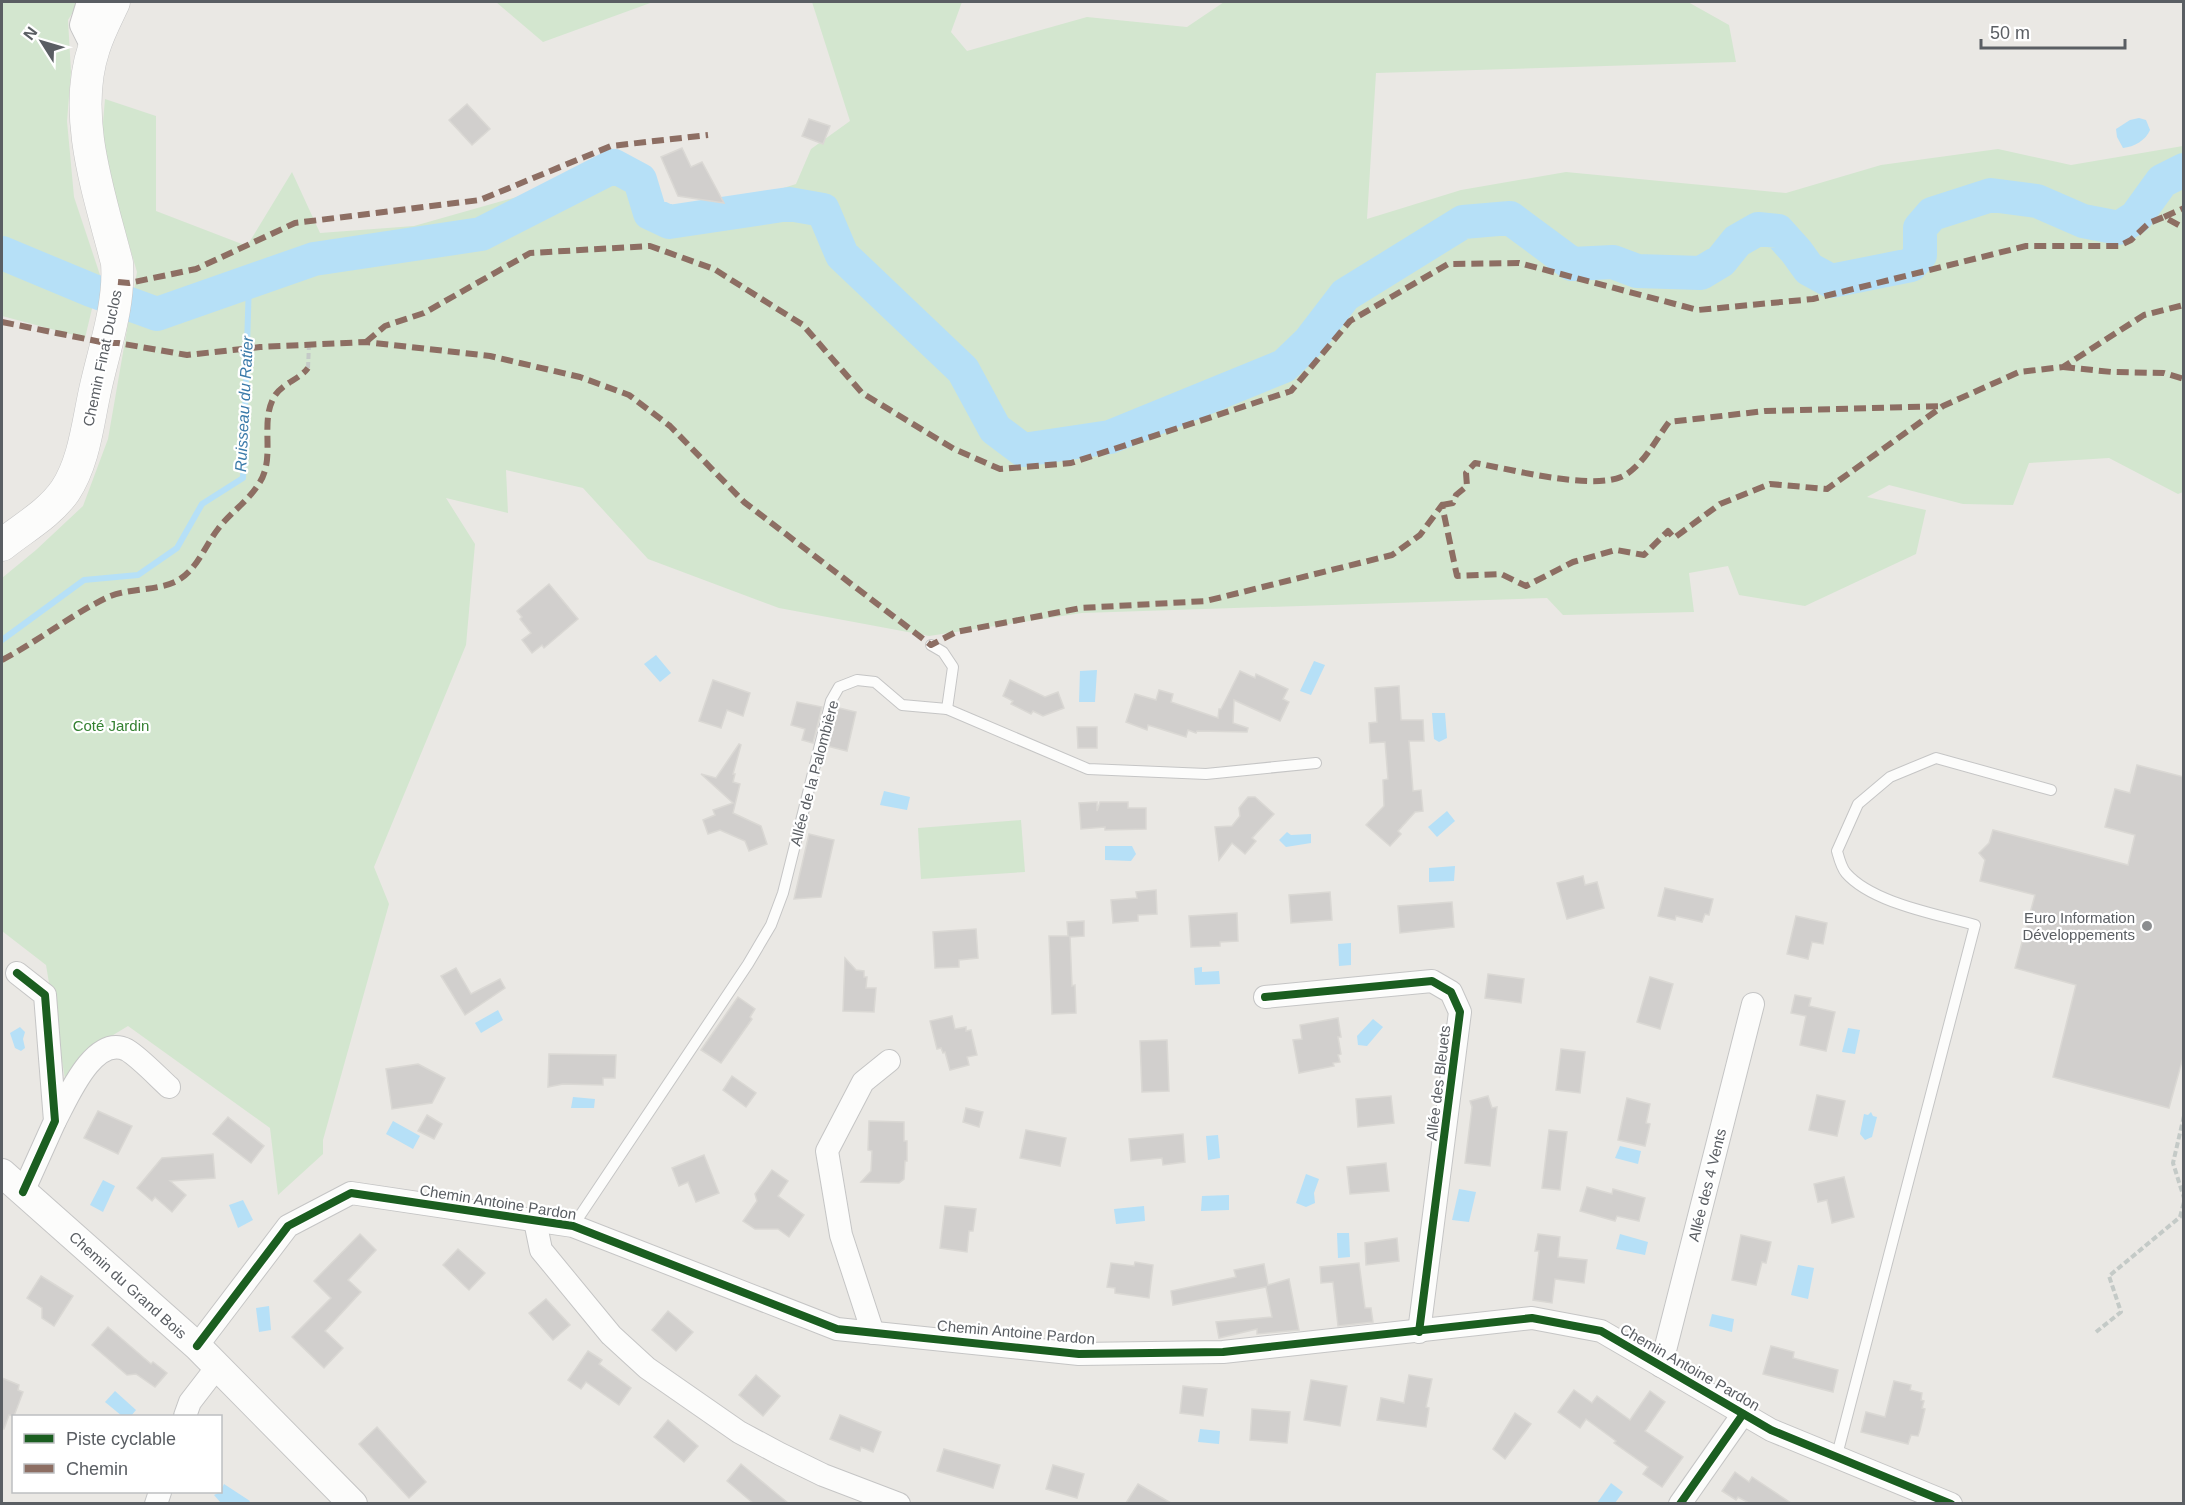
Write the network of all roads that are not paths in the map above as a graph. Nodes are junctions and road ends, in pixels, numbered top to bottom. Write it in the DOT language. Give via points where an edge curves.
graph roads {
  1 [pos="88,2"];
  2 [pos="114,2"];
  3 [pos="93,49"];
  4 [pos="2,545"];
  5 [pos="931,645"];
  6 [pos="947,709"];
  7 [pos="1316,763"];
  8 [pos="2051,790"];
  9 [pos="16,973"];
  10 [pos="1265,997"];
  11 [pos="1753,1004"];
  12 [pos="890,1061"];
  13 [pos="169,1087"];
  14 [pos="55,1121"];
  15 [pos="8,1181"];
  16 [pos="535,1221"];
  17 [pos="573,1226"];
  18 [pos="1419,1332"];
  19 [pos="873,1333"];
  20 [pos="197,1346"];
  21 [pos="217,1366"];
  22 [pos="1661,1366"];
  23 [pos="1743,1414"];
  24 [pos="185,1415"];
  25 [pos="1837,1455"];
  26 [pos="353,1503"];
  27 [pos="899,1503"];
  28 [pos="1680,1503"];
  29 [pos="1951,1503"];
  1 -- 3 [label="street" via="81,25"];
  2 -- 3 [label="main road, Chemin Finat Duclos"];
  3 -- 4 [label="main road, Chemin Finat Duclos" via="85,93 89,152 117,263 118,282 77,469 64,492 42,516"];
  5 -- 6 [label="lane" via="943,652 953,667"];
  6 -- 7 [label="lane, Allée de la Palombière" via="1088,769 1206,774"];
  6 -- 17 [label="lane, Allée de la Palombière" via="902,705 874,682 857,680 839,687 831,701 783,893 771,925"];
  8 -- 25 [label="lane" via="1936,758 1890,777 1858,804 1837,851 1844,871 1877,896 1975,925"];
  9 -- 14 [label="street" via="45,995"];
  10 -- 18 [label="street, Allée des Bleuets" via="1432,981 1451,992 1460,1012"];
  11 -- 22 [label="street, Allée des 4 Vents"];
  12 -- 19 [label="street" via="863,1082 827,1151 841,1235"];
  13 -- 14 [label="street" via="127,1050 115,1047 92,1059"];
  14 -- 15 [label="street"];
  15 -- 20 [label="street, Chemin du Grand Bois"];
  16 -- 17 [label="street, Chemin Antoine Pardon"];
  16 -- 20 [label="street, Chemin Antoine Pardon" via="351,1193 288,1226"];
  16 -- 27 [label="street" via="541,1250 611,1335 648,1368 739,1432 823,1474"];
  17 -- 19 [label="street, Chemin Antoine Pardon" via="837,1329"];
  18 -- 19 [label="street, Chemin Antoine Pardon" via="1223,1352 1079,1354"];
  18 -- 22 [label="street, Chemin Antoine Pardon" via="1532,1318 1601,1331"];
  20 -- 21 [label="street, Chemin du Grand Bois"];
  21 -- 24 [label="street" via="190,1402"];
  21 -- 26 [label="street, Chemin du Grand Bois"];
  22 -- 23 [label="street, Chemin Antoine Pardon"];
  23 -- 25 [label="street, Chemin Antoine Pardon" via="1771,1430"];
  23 -- 28 [label="street"];
  25 -- 29 [label="street, Chemin Antoine Pardon"];
}
